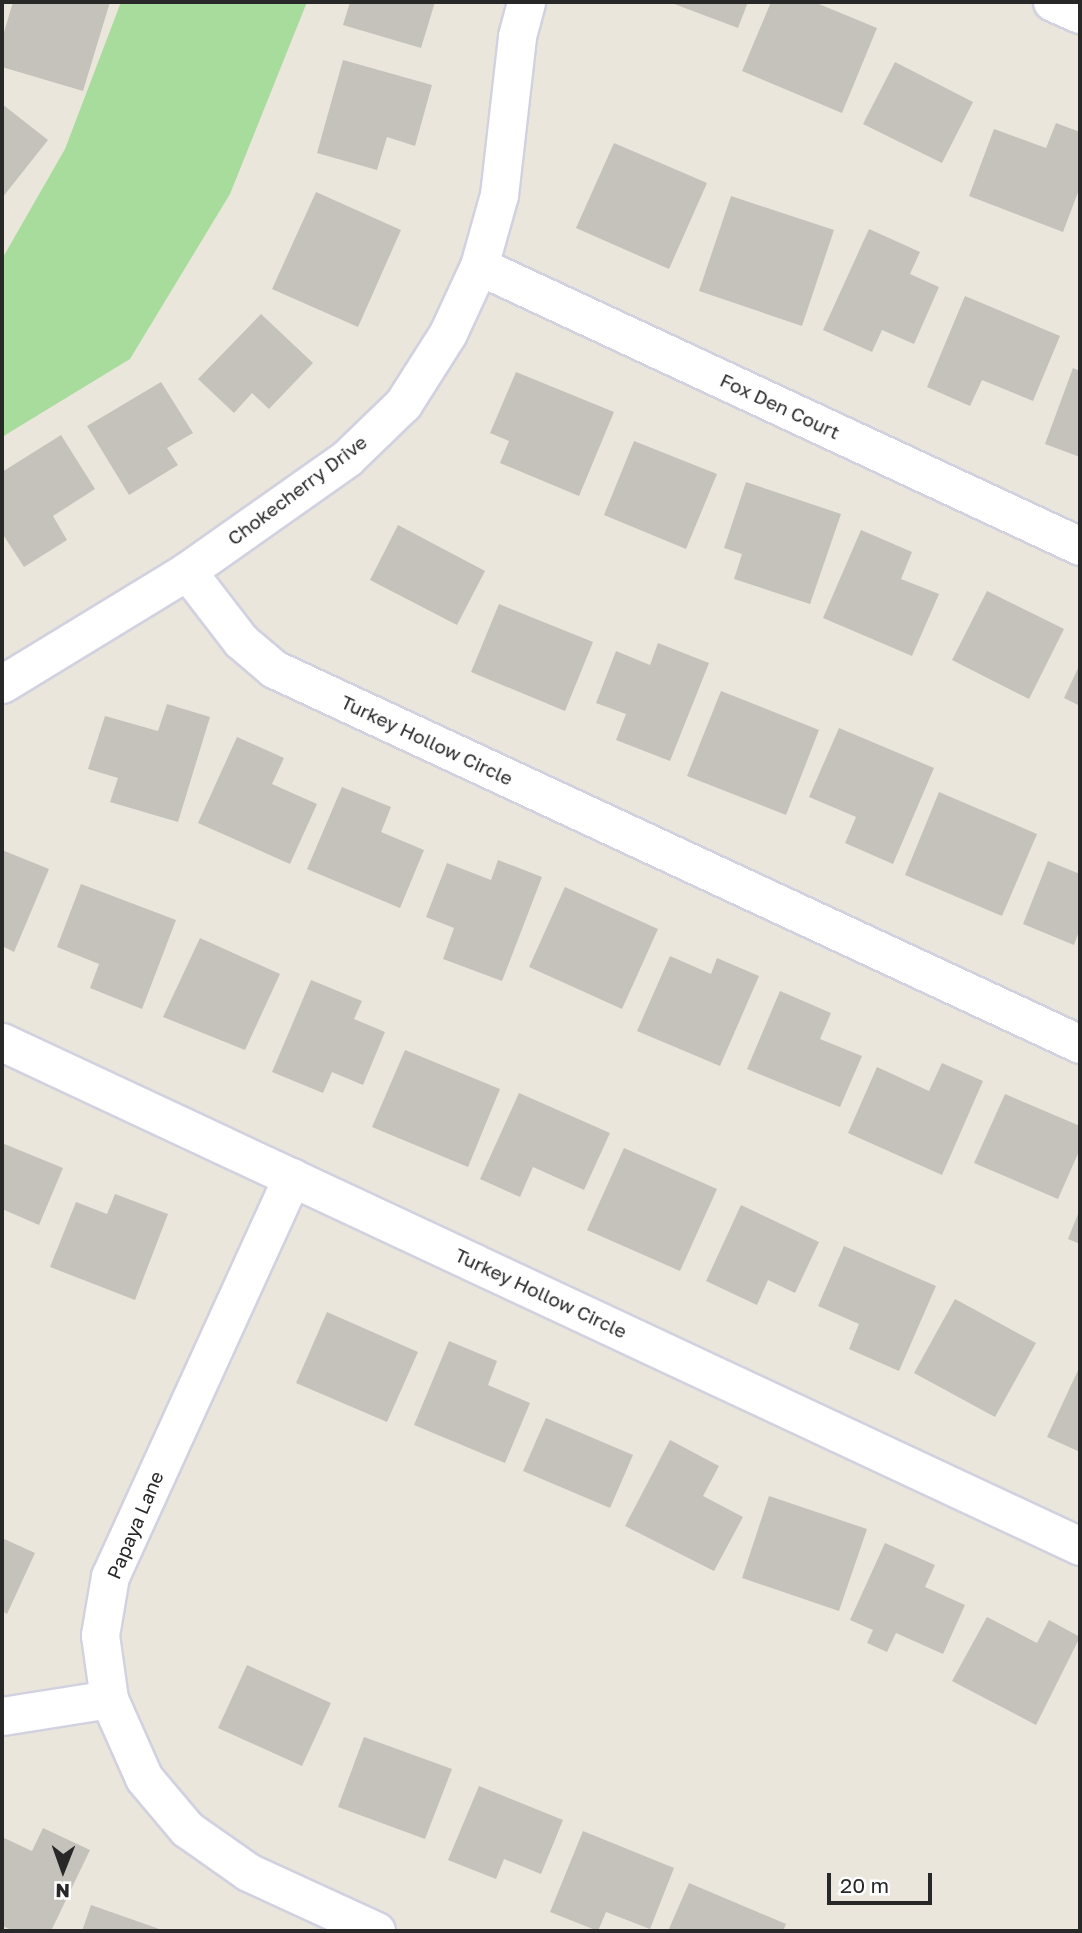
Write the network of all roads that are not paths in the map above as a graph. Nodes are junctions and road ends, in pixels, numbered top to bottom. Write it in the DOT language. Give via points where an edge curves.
graph roads {
  1 [pos="526,2"];
  2 [pos="1053,2"];
  3 [pos="1080,14"];
  4 [pos="479,266"];
  5 [pos="1080,546"];
  6 [pos="187,571"];
  7 [pos="2,684"];
  8 [pos="2,1042"];
  9 [pos="1080,1044"];
  10 [pos="292,1177"];
  11 [pos="1080,1546"];
  12 [pos="109,1699"];
  13 [pos="2,1716"];
  14 [pos="376,1931"];
  1 -- 4 [label="street, Chokecherry Drive" via="517,36 499,195"];
  2 -- 3 [label="street"];
  4 -- 5 [label="street, Fox Den Court"];
  4 -- 6 [label="street, Chokecherry Drive" via="448,333 404,404 347,458"];
  6 -- 7 [label="street, Chokecherry Drive"];
  6 -- 9 [label="street, Turkey Hollow Circle" via="241,641 274,669"];
  8 -- 10 [label="street, Turkey Hollow Circle"];
  10 -- 11 [label="street, Turkey Hollow Circle"];
  10 -- 12 [label="street, Papaya Lane" via="110,1576 100,1634"];
  12 -- 13 [label="street"];
  12 -- 14 [label="street, Papaya Lane" via="144,1778 187,1829 248,1872"];
}
